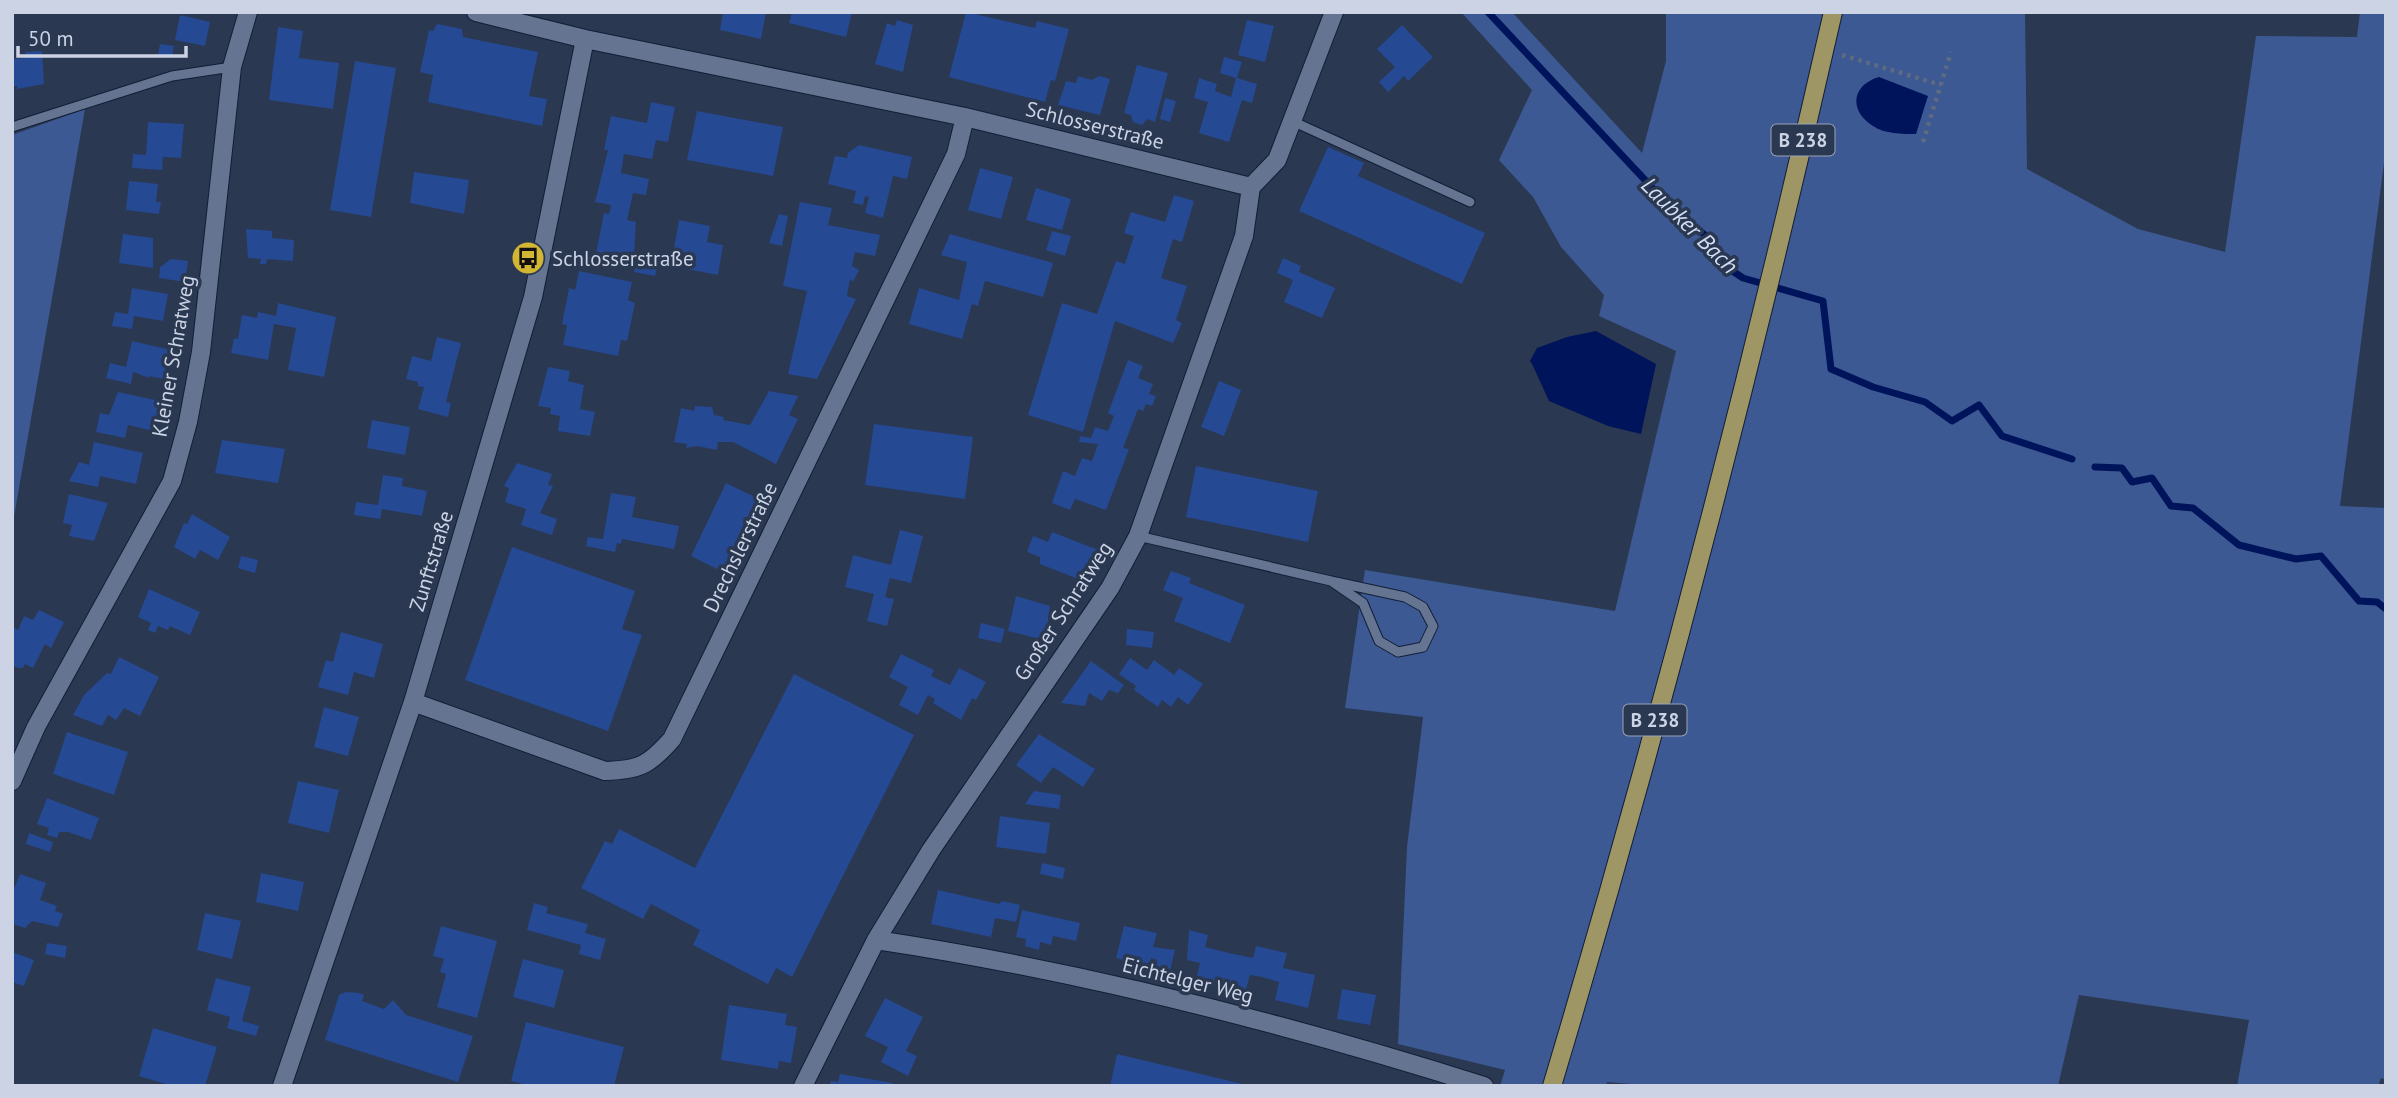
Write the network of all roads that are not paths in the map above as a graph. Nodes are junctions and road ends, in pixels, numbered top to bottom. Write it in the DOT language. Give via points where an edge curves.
graph roads {
  1 [pos="248,12"];
  2 [pos="476,12"];
  3 [pos="1334,12"];
  4 [pos="1833,12"];
  5 [pos="585,39"];
  6 [pos="232,67"];
  7 [pos="965,117"];
  8 [pos="1292,121"];
  9 [pos="12,127"];
  10 [pos="1251,187"];
  11 [pos="1470,202"];
  12 [pos="1138,536"];
  13 [pos="1331,581"];
  14 [pos="413,702"];
  15 [pos="12,781"];
  16 [pos="876,940"];
  17 [pos="282,1086"];
  18 [pos="803,1086"];
  19 [pos="1483,1086"];
  20 [pos="1552,1086"];
  1 -- 6 [label="street, Kleiner Schratweg"];
  2 -- 5 [label="street, Schlosserstraße"];
  3 -- 8 [label="street"];
  4 -- 20 [label="main road, B 238" via="1684,619"];
  5 -- 7 [label="street, Schlosserstraße"];
  5 -- 14 [label="street, Zunftstraße" via="533,297"];
  6 -- 9 [label="lane" via="172,76"];
  6 -- 15 [label="street, Kleiner Schratweg" via="201,352 172,481 36,727"];
  7 -- 10 [label="street, Schlosserstraße"];
  7 -- 14 [label="street, Drechslerstraße" via="950,166 672,739 654,759 634,770 605,771"];
  8 -- 10 [label="street" via="1277,160"];
  8 -- 11 [label="lane"];
  10 -- 12 [label="street, Großer Schratweg" via="1244,236"];
  12 -- 13 [label="lane"];
  12 -- 16 [label="street, Großer Schratweg" via="1110,588 931,850"];
  13 -- 13 [label="lane" via="1405,597 1423,607 1433,626 1423,647 1398,652 1379,641 1363,603"];
  14 -- 17 [label="street, Zunftstraße"];
  16 -- 18 [label="street, Großer Schratweg"];
  16 -- 19 [label="street, Eichtelger Weg" via="1166,996"];
}
